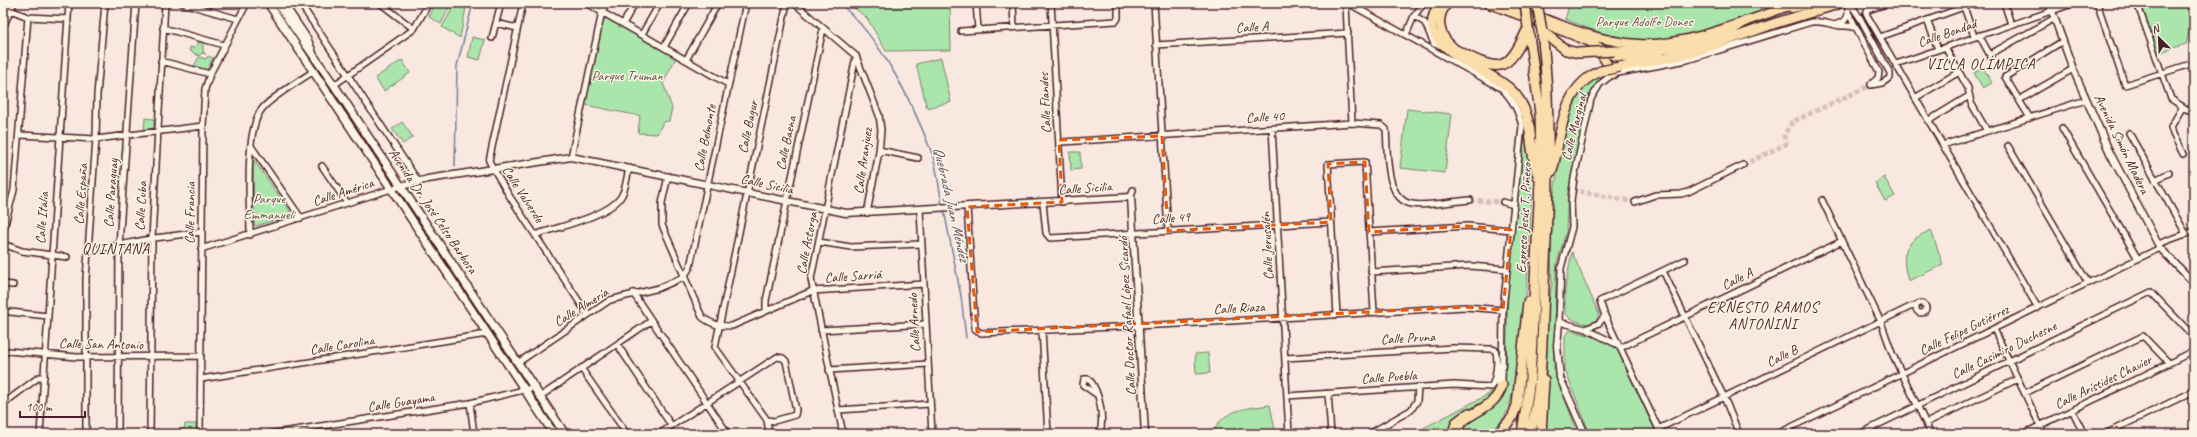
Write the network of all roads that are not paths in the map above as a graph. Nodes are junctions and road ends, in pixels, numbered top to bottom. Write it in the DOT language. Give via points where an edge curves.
graph roads {
  1 [pos="14,3"];
  2 [pos="69,3"];
  3 [pos="105,3"];
  4 [pos="136,3"];
  5 [pos="165,3"];
  6 [pos="182,3"];
  7 [pos="247,3"];
  8 [pos="268,3"];
  9 [pos="278,3"];
  10 [pos="284,3"];
  11 [pos="300,3"];
  12 [pos="380,3"];
  13 [pos="429,3"];
  14 [pos="501,3"];
  15 [pos="523,3"];
  16 [pos="586,3"];
  17 [pos="606,3"];
  18 [pos="635,3"];
  19 [pos="660,3"];
  20 [pos="689,3"];
  21 [pos="718,3"];
  22 [pos="746,3"];
  23 [pos="787,3"];
  24 [pos="794,3"];
  25 [pos="976,3"];
  26 [pos="1013,3"];
  27 [pos="1051,3"];
  28 [pos="1118,3"];
  29 [pos="1154,3"];
  30 [pos="1348,3"];
  31 [pos="1424,3"];
  32 [pos="1439,3"];
  33 [pos="1448,3"];
  34 [pos="1487,3"];
  35 [pos="1505,3"];
  36 [pos="1525,3"];
  37 [pos="1537,3"];
  38 [pos="1798,3"];
  39 [pos="1815,3"];
  40 [pos="1844,3"];
  41 [pos="1889,3"];
  42 [pos="1975,3"];
  43 [pos="2004,3"];
  44 [pos="2049,3"];
  45 [pos="2075,3"];
  46 [pos="2097,3"];
  47 [pos="2137,3"];
  48 [pos="2190,3"];
  49 [pos="1963,6"];
  50 [pos="3,7"];
  51 [pos="11,10"];
  52 [pos="1778,10"];
  53 [pos="2052,11"];
  54 [pos="602,12"];
  55 [pos="1848,12"];
  56 [pos="2194,14"];
  57 [pos="1414,16"];
  58 [pos="28,17"];
  59 [pos="2055,18"];
  60 [pos="68,19"];
  61 [pos="238,19"];
  62 [pos="1927,20"];
  63 [pos="1746,21"];
  64 [pos="496,23"];
  65 [pos="623,24"];
  66 [pos="1836,24"];
  67 [pos="2011,24"];
  68 [pos="1053,25"];
  69 [pos="3,27"];
  70 [pos="1014,27"];
  71 [pos="163,28"];
  72 [pos="517,28"];
  73 [pos="1528,28"];
  74 [pos="1856,28"];
  75 [pos="414,29"];
  76 [pos="823,29"];
  77 [pos="978,29"];
  78 [pos="961,31"];
  79 [pos="1542,31"];
  80 [pos="1348,33"];
  81 [pos="642,34"];
  82 [pos="1406,35"];
  83 [pos="1976,35"];
  84 [pos="1880,37"];
  85 [pos="492,38"];
  86 [pos="2063,41"];
  87 [pos="224,45"];
  88 [pos="1156,45"];
  89 [pos="1443,46"];
  90 [pos="1596,46"];
  91 [pos="664,47"];
  92 [pos="1945,47"];
  93 [pos="1938,49"];
  94 [pos="1456,50"];
  95 [pos="314,56"];
  96 [pos="856,56"];
  97 [pos="686,60"];
  98 [pos="1462,60"];
  99 [pos="161,61"];
  100 [pos="2194,63"];
  101 [pos="1896,64"];
  102 [pos="2074,69"];
  103 [pos="314,71"];
  104 [pos="1959,72"];
  105 [pos="210,74"];
  106 [pos="1613,74"];
  107 [pos="2162,74"];
  108 [pos="348,75"];
  109 [pos="728,84"];
  110 [pos="334,85"];
  111 [pos="1969,96"];
  112 [pos="1915,98"];
  113 [pos="2019,100"];
  114 [pos="2086,100"];
  115 [pos="2182,108"];
  116 [pos="2194,114"];
  117 [pos="2030,118"];
  118 [pos="1928,120"];
  119 [pos="1352,123"];
  120 [pos="203,126"];
  121 [pos="1272,128"];
  122 [pos="2062,128"];
  123 [pos="157,131"];
  124 [pos="1987,131"];
  125 [pos="2129,133"];
  126 [pos="20,135"];
  127 [pos="127,135"];
  128 [pos="1162,136"];
  129 [pos="59,138"];
  130 [pos="96,139"];
  131 [pos="1059,140"];
  132 [pos="1943,145"];
  133 [pos="251,146"];
  134 [pos="2008,146"];
  135 [pos="879,150"];
  136 [pos="2183,154"];
  137 [pos="571,157"];
  138 [pos="918,158"];
  139 [pos="1743,165"];
  140 [pos="322,166"];
  141 [pos="492,168"];
  142 [pos="629,168"];
  143 [pos="2169,173"];
  144 [pos="668,176"];
  145 [pos="2155,180"];
  146 [pos="418,181"];
  147 [pos="1544,182"];
  148 [pos="708,184"];
  149 [pos="401,186"];
  150 [pos="391,189"];
  151 [pos="746,191"];
  152 [pos="1132,193"];
  153 [pos="786,200"];
  154 [pos="1470,200"];
  155 [pos="1822,200"];
  156 [pos="1062,202"];
  157 [pos="1503,202"];
  158 [pos="1635,202"];
  159 [pos="347,203"];
  160 [pos="1043,203"];
  161 [pos="1514,205"];
  162 [pos="967,207"];
  163 [pos="826,209"];
  164 [pos="920,210"];
  165 [pos="867,213"];
  166 [pos="301,218"];
  167 [pos="1331,222"];
  168 [pos="1277,224"];
  169 [pos="1511,230"];
  170 [pos="1168,231"];
  171 [pos="2194,231"];
  172 [pos="3,232"];
  173 [pos="202,232"];
  174 [pos="1134,232"];
  175 [pos="1369,232"];
  176 [pos="250,234"];
  177 [pos="2186,234"];
  178 [pos="535,235"];
  179 [pos="152,238"];
  180 [pos="1842,241"];
  181 [pos="819,242"];
  182 [pos="3,244"];
  183 [pos="921,244"];
  184 [pos="119,245"];
  185 [pos="2159,246"];
  186 [pos="202,249"];
  187 [pos="89,251"];
  188 [pos="52,256"];
  189 [pos="67,257"];
  190 [pos="2138,259"];
  191 [pos="1685,260"];
  192 [pos="1535,263"];
  193 [pos="1507,269"];
  194 [pos="1663,271"];
  195 [pos="1371,272"];
  196 [pos="684,277"];
  197 [pos="2088,283"];
  198 [pos="2194,283"];
  199 [pos="3,284"];
  200 [pos="924,284"];
  201 [pos="13,285"];
  202 [pos="812,291"];
  203 [pos="633,293"];
  204 [pos="1916,306"];
  205 [pos="2038,308"];
  206 [pos="766,310"];
  207 [pos="1503,310"];
  208 [pos="10,312"];
  209 [pos="1374,312"];
  210 [pos="1337,314"];
  211 [pos="588,315"];
  212 [pos="48,316"];
  213 [pos="1605,316"];
  214 [pos="1685,317"];
  215 [pos="1283,318"];
  216 [pos="651,321"];
  217 [pos="1559,322"];
  218 [pos="1881,322"];
  219 [pos="926,324"];
  220 [pos="719,326"];
  221 [pos="1139,326"];
  222 [pos="1586,329"];
  223 [pos="1994,329"];
  224 [pos="821,330"];
  225 [pos="1042,330"];
  226 [pos="487,334"];
  227 [pos="2194,337"];
  228 [pos="1542,343"];
  229 [pos="617,344"];
  230 [pos="1619,347"];
  231 [pos="2194,351"];
  232 [pos="511,352"];
  233 [pos="3,354"];
  234 [pos="46,355"];
  235 [pos="118,356"];
  236 [pos="150,356"];
  237 [pos="201,356"];
  238 [pos="86,357"];
  239 [pos="1285,358"];
  240 [pos="2009,361"];
  241 [pos="519,362"];
  242 [pos="2169,363"];
  243 [pos="928,364"];
  244 [pos="582,368"];
  245 [pos="829,370"];
  246 [pos="1902,374"];
  247 [pos="44,377"];
  248 [pos="201,379"];
  249 [pos="2018,379"];
  250 [pos="739,381"];
  251 [pos="1520,384"];
  252 [pos="1497,386"];
  253 [pos="536,387"];
  254 [pos="1418,387"];
  255 [pos="526,390"];
  256 [pos="2194,391"];
  257 [pos="1328,393"];
  258 [pos="1096,394"];
  259 [pos="2025,394"];
  260 [pos="541,396"];
  261 [pos="1288,396"];
  262 [pos="1724,397"];
  263 [pos="706,402"];
  264 [pos="470,403"];
  265 [pos="3,404"];
  266 [pos="930,404"];
  267 [pos="1918,406"];
  268 [pos="838,410"];
  269 [pos="2072,410"];
  270 [pos="1577,419"];
  271 [pos="767,420"];
  272 [pos="1926,423"];
  273 [pos="671,425"];
  274 [pos="2040,426"];
  275 [pos="1660,431"];
  276 [pos="2194,431"];
  277 [pos="1739,432"];
  278 [pos="40,434"];
  279 [pos="86,434"];
  280 [pos="118,434"];
  281 [pos="150,434"];
  282 [pos="200,434"];
  283 [pos="269,434"];
  284 [pos="474,434"];
  285 [pos="554,434"];
  286 [pos="565,434"];
  287 [pos="627,434"];
  288 [pos="659,434"];
  289 [pos="728,434"];
  290 [pos="769,434"];
  291 [pos="843,434"];
  292 [pos="932,434"];
  293 [pos="1048,434"];
  294 [pos="1100,434"];
  295 [pos="1145,434"];
  296 [pos="1290,434"];
  297 [pos="1331,434"];
  298 [pos="1369,434"];
  299 [pos="1452,434"];
  300 [pos="1456,434"];
  301 [pos="1494,434"];
  302 [pos="1498,434"];
  303 [pos="1522,434"];
  304 [pos="1532,434"];
  305 [pos="1541,434"];
  306 [pos="1581,434"];
  307 [pos="1585,434"];
  308 [pos="1777,434"];
  309 [pos="1859,434"];
  310 [pos="1931,434"];
  311 [pos="2023,434"];
  312 [pos="2044,434"];
  313 [pos="2084,434"];
  314 [pos="2105,434"];
  315 [pos="2187,434"];
  1 -- 51 [label="street"];
  2 -- 60 [label="street, Calle Italia"];
  3 -- 130 [label="street, Calle España"];
  4 -- 127 [label="street, Calle Paraguay"];
  5 -- 71 [label="street, Calle Cuba"];
  6 -- 61 [label="street"];
  7 -- 61 [label="street, Calle Francia"];
  8 -- 103 [label="main road, Avenida Dr. José Celso Barbosa"];
  9 -- 95 [label="main road, Avenida Dr. José Celso Barbosa"];
  10 -- 95 [label="street" via="308,39"];
  11 -- 108 [label="street"];
  12 -- 75 [label="street"];
  13 -- 75 [label="street"];
  14 -- 64 [label="street"];
  15 -- 72 [label="street, Calle Valverde"];
  16 -- 54 [label="street"];
  17 -- 54 [label="street"];
  18 -- 65 [label="street"];
  19 -- 81 [label="street"];
  20 -- 91 [label="street"];
  21 -- 97 [label="street"];
  22 -- 109 [label="street, Calle Belmonte"];
  23 -- 151 [label="street, Calle Bagur"];
  24 -- 76 [label="street, Calle Aranjuez"];
  25 -- 77 [label="street"];
  26 -- 70 [label="street"];
  27 -- 68 [label="street, Calle Flandes"];
  28 -- 68 [label="street" via="1116,21"];
  29 -- 88 [label="street"];
  30 -- 80 [label="street"];
  30 -- 82 [label="street"];
  31 -- 57 [label="street"];
  32 -- 89 [label="main road" via="1433,14 1432,26"];
  33 -- 94 [label="main road" via="1442,12 1440,30 1445,41"];
  34 -- 90 [label="main road"];
  35 -- 63 [label="main road" via="1590,35 1617,42 1640,44 1685,38"];
  36 -- 73 [label="highway, Expreso Jesús T. Piñero, bridge"];
  37 -- 79 [label="highway, Expreso Jesús T. Piñero, bridge"];
  38 -- 52 [label="main road"];
  39 -- 52 [label="main road"];
  40 -- 55 [label="street"];
  40 -- 55 [label="street"];
  40 -- 74 [label="street" via="1860,18 1890,73 1890,78 1882,83 1871,85 1880,72"];
  40 -- 90 [label="main road" via="1792,14 1701,45 1650,57 1614,56"];
  40 -- 147 [label="highway, bridge" via="1696,51 1600,71 1584,81 1570,100"];
  41 -- 84 [label="street" via="1866,13"];
  42 -- 49 [label="street"];
  43 -- 67 [label="street"];
  44 -- 53 [label="street, Avenida Simón Madera"];
  45 -- 53 [label="street, Calle Bondad"];
  46 -- 107 [label="street" via="2125,85"];
  47 -- 107 [label="street"];
  48 -- 56 [label="street"];
  49 -- 62 [label="street"];
  49 -- 83 [label="street"];
  50 -- 51 [label="street"];
  51 -- 58 [label="street"];
  51 -- 69 [label="street"];
  52 -- 63 [label="main road"];
  53 -- 59 [label="street, Avenida Simón Madera"];
  53 -- 67 [label="street, Calle Bondad"];
  54 -- 65 [label="street"];
  54 -- 137 [label="street"];
  55 -- 66 [label="street" via="1847,18"];
  55 -- 74 [label="street"];
  57 -- 82 [label="street"];
  57 -- 89 [label="street" via="1425,23 1434,44"];
  58 -- 60 [label="street"];
  58 -- 126 [label="street"];
  59 -- 83 [label="street" via="1993,54"];
  59 -- 86 [label="street, Avenida Simón Madera"];
  60 -- 129 [label="street, Calle Italia"];
  61 -- 87 [label="street, Calle Francia"];
  62 -- 84 [label="street"];
  62 -- 93 [label="street"];
  63 -- 79 [label="highway, bridge" via="1728,31 1680,46 1654,50 1578,53 1566,50"];
  64 -- 72 [label="street"];
  64 -- 85 [label="street"];
  65 -- 81 [label="street"];
  66 -- 74 [label="street, Calle Marginal"];
  66 -- 106 [label="street, Calle Marginal" via="1811,22 1687,60"];
  67 -- 83 [label="street, Calle Bondad"];
  68 -- 70 [label="street"];
  68 -- 131 [label="street, Calle Flandes"];
  70 -- 77 [label="street"];
  71 -- 87 [label="street"];
  71 -- 99 [label="street, Calle Cuba"];
  72 -- 141 [label="street, Calle Valverde" via="489,161"];
  73 -- 94 [label="highway" via="1517,53 1502,64 1478,62"];
  73 -- 147 [label="highway, Expreso Jesús T. Piñero" via="1540,113"];
  75 -- 108 [label="street"];
  76 -- 96 [label="street, Calle Aranjuez"];
  76 -- 153 [label="street, Calle Baena"];
  77 -- 78 [label="street"];
  79 -- 147 [label="highway, Expreso Jesús T. Piñero" via="1549,122"];
  80 -- 88 [label="street, Calle A"];
  80 -- 119 [label="street"];
  81 -- 91 [label="street"];
  82 -- 161 [label="street" via="1501,88 1512,99 1519,112 1522,126"];
  83 -- 92 [label="street, Calle Bondad"];
  84 -- 101 [label="street"];
  86 -- 102 [label="street, Avenida Simón Madera"];
  86 -- 113 [label="street" via="2005,77"];
  87 -- 105 [label="street, Calle Francia"];
  88 -- 128 [label="street"];
  89 -- 98 [label="main road"];
  90 -- 106 [label="main road"];
  91 -- 97 [label="street"];
  92 -- 93 [label="street, Calle Bondad"];
  92 -- 104 [label="street"];
  93 -- 101 [label="street, Calle Bondad"];
  95 -- 110 [label="main road, Avenida Dr. José Celso Barbosa"];
  96 -- 135 [label="street, Calle Aranjuez" via="879,115"];
  96 -- 163 [label="street, Calle Astorga"];
  97 -- 109 [label="street"];
  98 -- 147 [label="highway" via="1510,88 1519,98 1529,125 1534,166"];
  99 -- 105 [label="street"];
  99 -- 123 [label="street, Calle Cuba"];
  100 -- 107 [label="street"];
  101 -- 112 [label="street"];
  102 -- 113 [label="street"];
  102 -- 114 [label="street, Avenida Simón Madera"];
  103 -- 133 [label="street" via="262,108 254,123"];
  103 -- 150 [label="main road, Avenida Dr. José Celso Barbosa"];
  104 -- 111 [label="street" via="1968,88"];
  104 -- 112 [label="street"];
  105 -- 120 [label="street, Calle Francia"];
  106 -- 217 [label="street, Calle Marginal" via="1600,84 1591,99 1583,135 1572,190 1572,227 1561,268"];
  107 -- 115 [label="street" via="2171,98"];
  108 -- 110 [label="street"];
  108 -- 146 [label="street"];
  109 -- 148 [label="street, Calle Belmonte"];
  110 -- 149 [label="main road, Avenida Dr. José Celso Barbosa"];
  111 -- 118 [label="street"];
  111 -- 124 [label="street"];
  112 -- 118 [label="street"];
  113 -- 117 [label="street"];
  114 -- 117 [label="street"];
  114 -- 185 [label="street, Avenida Simón Madera" via="2110,153"];
  115 -- 116 [label="street"];
  115 -- 136 [label="street" via="2171,126"];
  117 -- 124 [label="street"];
  118 -- 132 [label="street"];
  119 -- 121 [label="street, Calle 40"];
  119 -- 154 [label="street, Calle 40" via="1381,125 1386,129 1391,185 1399,198 1412,204"];
  120 -- 123 [label="street"];
  120 -- 173 [label="street, Calle Francia"];
  121 -- 128 [label="street, Calle 40"];
  121 -- 168 [label="street, Calle Jerusalén"];
  122 -- 190 [label="street"];
  123 -- 127 [label="street"];
  123 -- 179 [label="street, Calle Cuba"];
  124 -- 132 [label="street"];
  125 -- 145 [label="street"];
  126 -- 129 [label="street"];
  126 -- 172 [label="street" via="14,190"];
  127 -- 130 [label="street"];
  127 -- 184 [label="street, Calle Paraguay"];
  128 -- 131 [label="street, Calle 40" via="1063,142"];
  128 -- 170 [label="street"];
  129 -- 130 [label="street"];
  129 -- 188 [label="street, Calle Italia"];
  130 -- 187 [label="street, Calle España"];
  131 -- 156 [label="street, Calle Flandes"];
  132 -- 205 [label="street"];
  133 -- 166 [label="street"];
  133 -- 176 [label="street"];
  134 -- 197 [label="street"];
  135 -- 138 [label="street"];
  135 -- 165 [label="street, Calle Aranjuez"];
  137 -- 141 [label="street, Calle Sicilia"];
  137 -- 142 [label="street, Calle Sicilia"];
  139 -- 158 [label="street" via="1688,192 1655,195"];
  140 -- 159 [label="street"];
  141 -- 146 [label="street, Calle Sicilia"];
  141 -- 178 [label="street, Calle Valverde"];
  142 -- 144 [label="street, Calle Sicilia"];
  142 -- 178 [label="street" via="623,195 614,205"];
  143 -- 145 [label="street"];
  144 -- 148 [label="street, Calle Sicilia"];
  144 -- 196 [label="street" via="662,203 662,225"];
  145 -- 177 [label="street"];
  146 -- 149 [label="street, Calle Sicilia"];
  147 -- 192 [label="highway, Expreso Jesús T. Piñero"];
  147 -- 228 [label="highway, Expreso Jesús T. Piñero"];
  148 -- 151 [label="street, Calle Sicilia"];
  148 -- 196 [label="street, Calle Belmonte" via="690,267"];
  149 -- 150 [label="street, Calle América"];
  149 -- 232 [label="main road, Avenida Dr. José Celso Barbosa"];
  150 -- 159 [label="street, Calle América"];
  150 -- 226 [label="main road, Avenida Dr. José Celso Barbosa"];
  151 -- 153 [label="street, Calle Sicilia"];
  151 -- 220 [label="street, Calle Bagur"];
  152 -- 156 [label="street, Calle Sicilia"];
  152 -- 174 [label="street, Calle Doctor Rafael López Sicardó"];
  153 -- 163 [label="street, Calle Sicilia"];
  153 -- 206 [label="street, Calle Baena"];
  155 -- 180 [label="street"];
  156 -- 160 [label="street, Calle Sicilia"];
  157 -- 161 [label="street"];
  159 -- 166 [label="street, Calle América"];
  160 -- 162 [label="street, Calle Sicilia"];
  160 -- 174 [label="street, Calle 49" via="1046,233 1050,238"];
  161 -- 169 [label="street"];
  162 -- 164 [label="street, Calle Sicilia"];
  162 -- 225 [label="street, Calle Riaza" via="975,329 977,332"];
  163 -- 165 [label="street, Calle Sicilia" via="846,213"];
  163 -- 181 [label="street, Calle Astorga"];
  164 -- 165 [label="street, Calle Sicilia"];
  164 -- 183 [label="street, Calle Arnedo"];
  166 -- 176 [label="street, Calle América"];
  167 -- 168 [label="street, Calle 49"];
  167 -- 175 [label="street" via="1328,164 1365,162"];
  167 -- 210 [label="street"];
  168 -- 170 [label="street, Calle 49"];
  168 -- 215 [label="street, Calle Jerusalén"];
  169 -- 175 [label="street" via="1467,226"];
  169 -- 193 [label="street"];
  170 -- 174 [label="street, Calle 49"];
  171 -- 177 [label="street, Calle Felipe Gutiérrez"];
  173 -- 179 [label="street"];
  173 -- 186 [label="street, Calle Francia"];
  174 -- 221 [label="street, Calle Doctor Rafael López Sicardó"];
  175 -- 195 [label="street"];
  176 -- 186 [label="street, Calle América"];
  177 -- 185 [label="street, Calle Felipe Gutiérrez"];
  178 -- 211 [label="street, Calle Valverde"];
  179 -- 184 [label="street"];
  179 -- 236 [label="street, Calle Cuba"];
  180 -- 214 [label="street, Calle A"];
  180 -- 218 [label="street"];
  181 -- 183 [label="street" via="851,247"];
  181 -- 202 [label="street, Calle Astorga" via="811,279"];
  182 -- 188 [label="street" via="22,251"];
  183 -- 200 [label="street, Calle Arnedo"];
  184 -- 187 [label="street"];
  184 -- 235 [label="street, Calle Paraguay"];
  185 -- 190 [label="street, Calle Felipe Gutiérrez"];
  185 -- 198 [label="street, Avenida Simón Madera"];
  186 -- 237 [label="street, Calle Francia"];
  187 -- 238 [label="street, Calle España" via="86,279"];
  188 -- 189 [label="street"];
  188 -- 212 [label="street, Calle Italia"];
  190 -- 197 [label="street, Calle Felipe Gutiérrez"];
  191 -- 194 [label="street"];
  192 -- 251 [label="highway" via="1526,312"];
  192 -- 303 [label="highway, Expreso Jesús T. Piñero" via="1530,379"];
  193 -- 195 [label="street" via="1470,266"];
  193 -- 207 [label="street"];
  194 -- 213 [label="street" via="1600,301"];
  194 -- 214 [label="street"];
  195 -- 209 [label="street"];
  196 -- 203 [label="street, Calle Almería" via="659,288"];
  196 -- 220 [label="street" via="702,317"];
  197 -- 205 [label="street, Calle Felipe Gutiérrez"];
  199 -- 201 [label="street"];
  200 -- 202 [label="street, Calle Sarriá"];
  200 -- 219 [label="street, Calle Arnedo"];
  202 -- 206 [label="street, Calle Sarriá"];
  202 -- 224 [label="street, Calle Astorga"];
  203 -- 211 [label="street, Calle Almería" via="610,300"];
  203 -- 216 [label="street"];
  204 -- 218 [label="street, Calle B"];
  205 -- 223 [label="street, Calle Felipe Gutiérrez"];
  206 -- 220 [label="street, Calle Sarriá" via="732,326"];
  207 -- 209 [label="street, Calle Riaza" via="1465,307"];
  207 -- 252 [label="street" via="1503,353"];
  208 -- 212 [label="street"];
  209 -- 210 [label="street, Calle Riaza"];
  210 -- 215 [label="street, Calle Riaza"];
  211 -- 241 [label="street, Calle Almería"];
  212 -- 234 [label="street, Calle Italia"];
  213 -- 222 [label="street" via="1599,323"];
  213 -- 230 [label="street"];
  214 -- 230 [label="street, Calle A"];
  214 -- 262 [label="street"];
  215 -- 221 [label="street, Calle Riaza"];
  215 -- 239 [label="street, Calle Jerusalén"];
  216 -- 229 [label="street"];
  216 -- 263 [label="street"];
  217 -- 222 [label="street"];
  217 -- 270 [label="street, Calle Marginal" via="1557,346 1560,372 1563,387"];
  218 -- 246 [label="street"];
  218 -- 262 [label="street, Calle B"];
  219 -- 224 [label="street"];
  219 -- 243 [label="street, Calle Arnedo"];
  220 -- 250 [label="street, Calle Bagur" via="715,347"];
  221 -- 225 [label="street, Calle Riaza"];
  221 -- 295 [label="street, Calle Doctor Rafael López Sicardó"];
  222 -- 230 [label="street"];
  223 -- 240 [label="street"];
  223 -- 246 [label="street, Calle Felipe Gutiérrez"];
  224 -- 245 [label="street, Calle Astorga"];
  225 -- 293 [label="street"];
  226 -- 232 [label="main road" via="494,334"];
  226 -- 248 [label="street, Calle Carolina"];
  226 -- 255 [label="main road, Avenida Dr. José Celso Barbosa"];
  227 -- 240 [label="street, Calle Casimiro Duchesne" via="2151,292"];
  228 -- 304 [label="highway, Expreso Jesús T. Piñero"];
  228 -- 305 [label="highway" via="1544,392"];
  229 -- 244 [label="street"];
  229 -- 273 [label="street"];
  230 -- 275 [label="street"];
  231 -- 242 [label="street, Calle Arístides Chavier"];
  232 -- 241 [label="main road, Avenida Dr. José Celso Barbosa"];
  233 -- 234 [label="street, Calle San Antonio" via="8,351"];
  234 -- 238 [label="street, Calle San Antonio"];
  234 -- 247 [label="street, Calle Italia"];
  235 -- 236 [label="street, Calle San Antonio"];
  235 -- 238 [label="street, Calle San Antonio"];
  235 -- 280 [label="street, Calle Paraguay"];
  236 -- 237 [label="street, Calle San Antonio"];
  236 -- 281 [label="street, Calle Cuba"];
  237 -- 248 [label="street, Calle Francia"];
  238 -- 279 [label="street, Calle España"];
  239 -- 252 [label="street, Calle Pruna" via="1453,348 1491,349 1495,350 1497,355 1494,382"];
  239 -- 261 [label="street, Calle Jerusalén"];
  240 -- 249 [label="street"];
  240 -- 267 [label="street, Calle Casimiro Duchesne"];
  241 -- 253 [label="main road, Avenida Dr. José Celso Barbosa"];
  242 -- 259 [label="street" via="2143,336"];
  242 -- 269 [label="street, Calle Arístides Chavier"];
  243 -- 245 [label="street"];
  243 -- 266 [label="street, Calle Arnedo"];
  244 -- 260 [label="street"];
  244 -- 287 [label="street"];
  245 -- 268 [label="street, Calle Astorga"];
  246 -- 267 [label="street"];
  246 -- 308 [label="street, Calle Felipe Gutiérrez"];
  247 -- 265 [label="street" via="39,377"];
  247 -- 278 [label="street, Calle Italia"];
  248 -- 282 [label="street, Calle Francia"];
  249 -- 259 [label="street"];
  249 -- 272 [label="street"];
  250 -- 263 [label="street"];
  250 -- 271 [label="street, Calle Bagur"];
  250 -- 271 [label="street" via="777,357 786,361 795,414 774,421"];
  251 -- 301 [label="highway" via="1511,412 1503,426"];
  251 -- 302 [label="highway" via="1512,418"];
  252 -- 254 [label="street, Calle Puebla"];
  252 -- 299 [label="main road" via="1496,393 1488,402 1456,422"];
  252 -- 300 [label="highway" via="1496,398 1460,424"];
  253 -- 255 [label="street, Calle Guayama"];
  253 -- 260 [label="main road, Avenida Dr. José Celso Barbosa"];
  254 -- 257 [label="street, Calle Puebla"];
  254 -- 298 [label="street" via="1417,401 1411,410"];
  255 -- 264 [label="street, Calle Guayama"];
  255 -- 285 [label="main road, Avenida Dr. José Celso Barbosa"];
  256 -- 314 [label="street"];
  257 -- 261 [label="street, Calle Puebla"];
  257 -- 297 [label="street"];
  258 -- 294 [label="street" via="1101,412"];
  259 -- 274 [label="street"];
  260 -- 286 [label="main road, Avenida Dr. José Celso Barbosa"];
  261 -- 296 [label="street, Calle Jerusalén"];
  262 -- 275 [label="street, Calle B"];
  262 -- 277 [label="street"];
  263 -- 273 [label="street"];
  263 -- 289 [label="street"];
  264 -- 283 [label="street, Calle Guayama"];
  264 -- 284 [label="street"];
  266 -- 268 [label="street"];
  266 -- 292 [label="street, Calle Arnedo"];
  267 -- 272 [label="street"];
  267 -- 309 [label="street, Calle Casimiro Duchesne"];
  268 -- 291 [label="street, Calle Astorga"];
  269 -- 274 [label="street, Calle Arístides Chavier"];
  269 -- 313 [label="street"];
  270 -- 306 [label="street, Calle Marginal"];
  270 -- 307 [label="street, Calle Marginal"];
  271 -- 290 [label="street"];
  272 -- 310 [label="street"];
  273 -- 288 [label="street"];
  274 -- 311 [label="street, Calle Arístides Chavier"];
  274 -- 312 [label="street"];
  276 -- 315 [label="street"];
}
